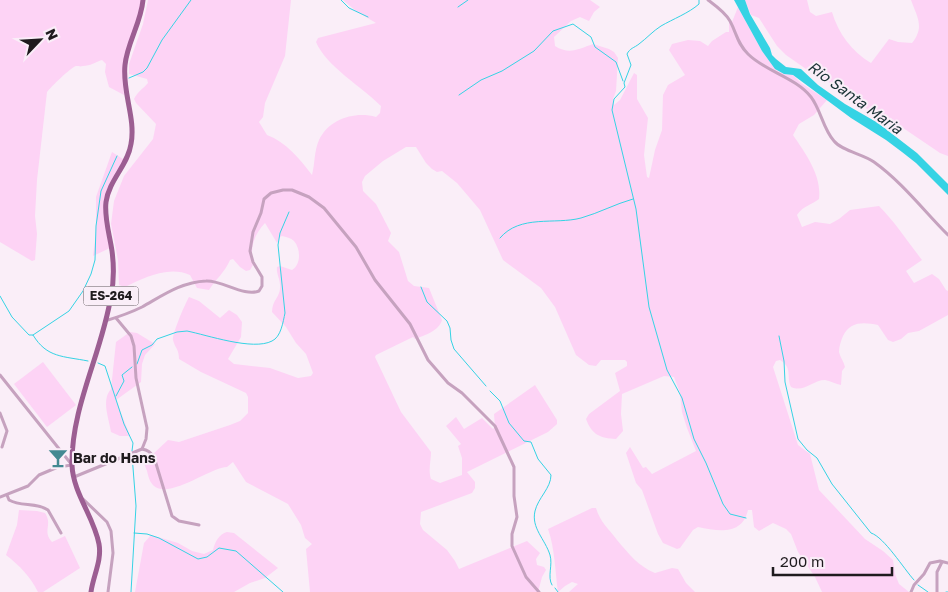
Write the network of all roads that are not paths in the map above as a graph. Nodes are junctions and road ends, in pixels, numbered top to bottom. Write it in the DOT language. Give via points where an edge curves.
graph roads {
  1 [pos="143,0"];
  2 [pos="708,0"];
  3 [pos="948,235"];
  4 [pos="116,318"];
  5 [pos="105,321"];
  6 [pos="0,374"];
  7 [pos="0,413"];
  8 [pos="2,447"];
  9 [pos="142,449"];
  10 [pos="72,465"];
  11 [pos="74,477"];
  12 [pos="7,494"];
  13 [pos="0,498"];
  14 [pos="82,499"];
  15 [pos="199,525"];
  16 [pos="61,533"];
  17 [pos="942,562"];
  18 [pos="948,563"];
  19 [pos="91,592"];
  20 [pos="108,592"];
  21 [pos="539,592"];
  22 [pos="911,592"];
  23 [pos="936,592"];
  1 -- 5 [label="main road, ES-264" via="125,63 131,145 110,186 106,204 114,269"];
  2 -- 3 [label="street" via="730,20 738,43 748,54 810,96 836,144 875,163 904,188"];
  4 -- 5 [label="street"];
  4 -- 9 [label="street" via="128,332 134,346 137,386 147,428"];
  4 -- 21 [label="street" via="172,289 196,283 208,281 248,292 259,291 262,277 250,250 264,199 283,190 310,197 324,208 356,247 375,280 410,324 428,360 495,426 514,467 517,517 512,546 526,577"];
  5 -- 10 [label="main road, ES-264" via="82,404"];
  6 -- 10 [label="street"];
  7 -- 8 [label="street" via="7,431"];
  9 -- 11 [label="street"];
  9 -- 15 [label="street" via="150,451 154,457 172,516 179,521"];
  10 -- 11 [label="main road, ES-264"];
  10 -- 12 [label="street" via="48,471 28,486"];
  11 -- 14 [label="main road, ES-264"];
  12 -- 13 [label="street"];
  12 -- 16 [label="street" via="9,500 18,504 45,508"];
  14 -- 19 [label="main road, ES-264" via="99,545 99,560"];
  14 -- 20 [label="street" via="107,522 111,531 113,553"];
  17 -- 18 [label="street"];
  17 -- 22 [label="street" via="930,563"];
  17 -- 23 [label="street" via="937,572"];
}
